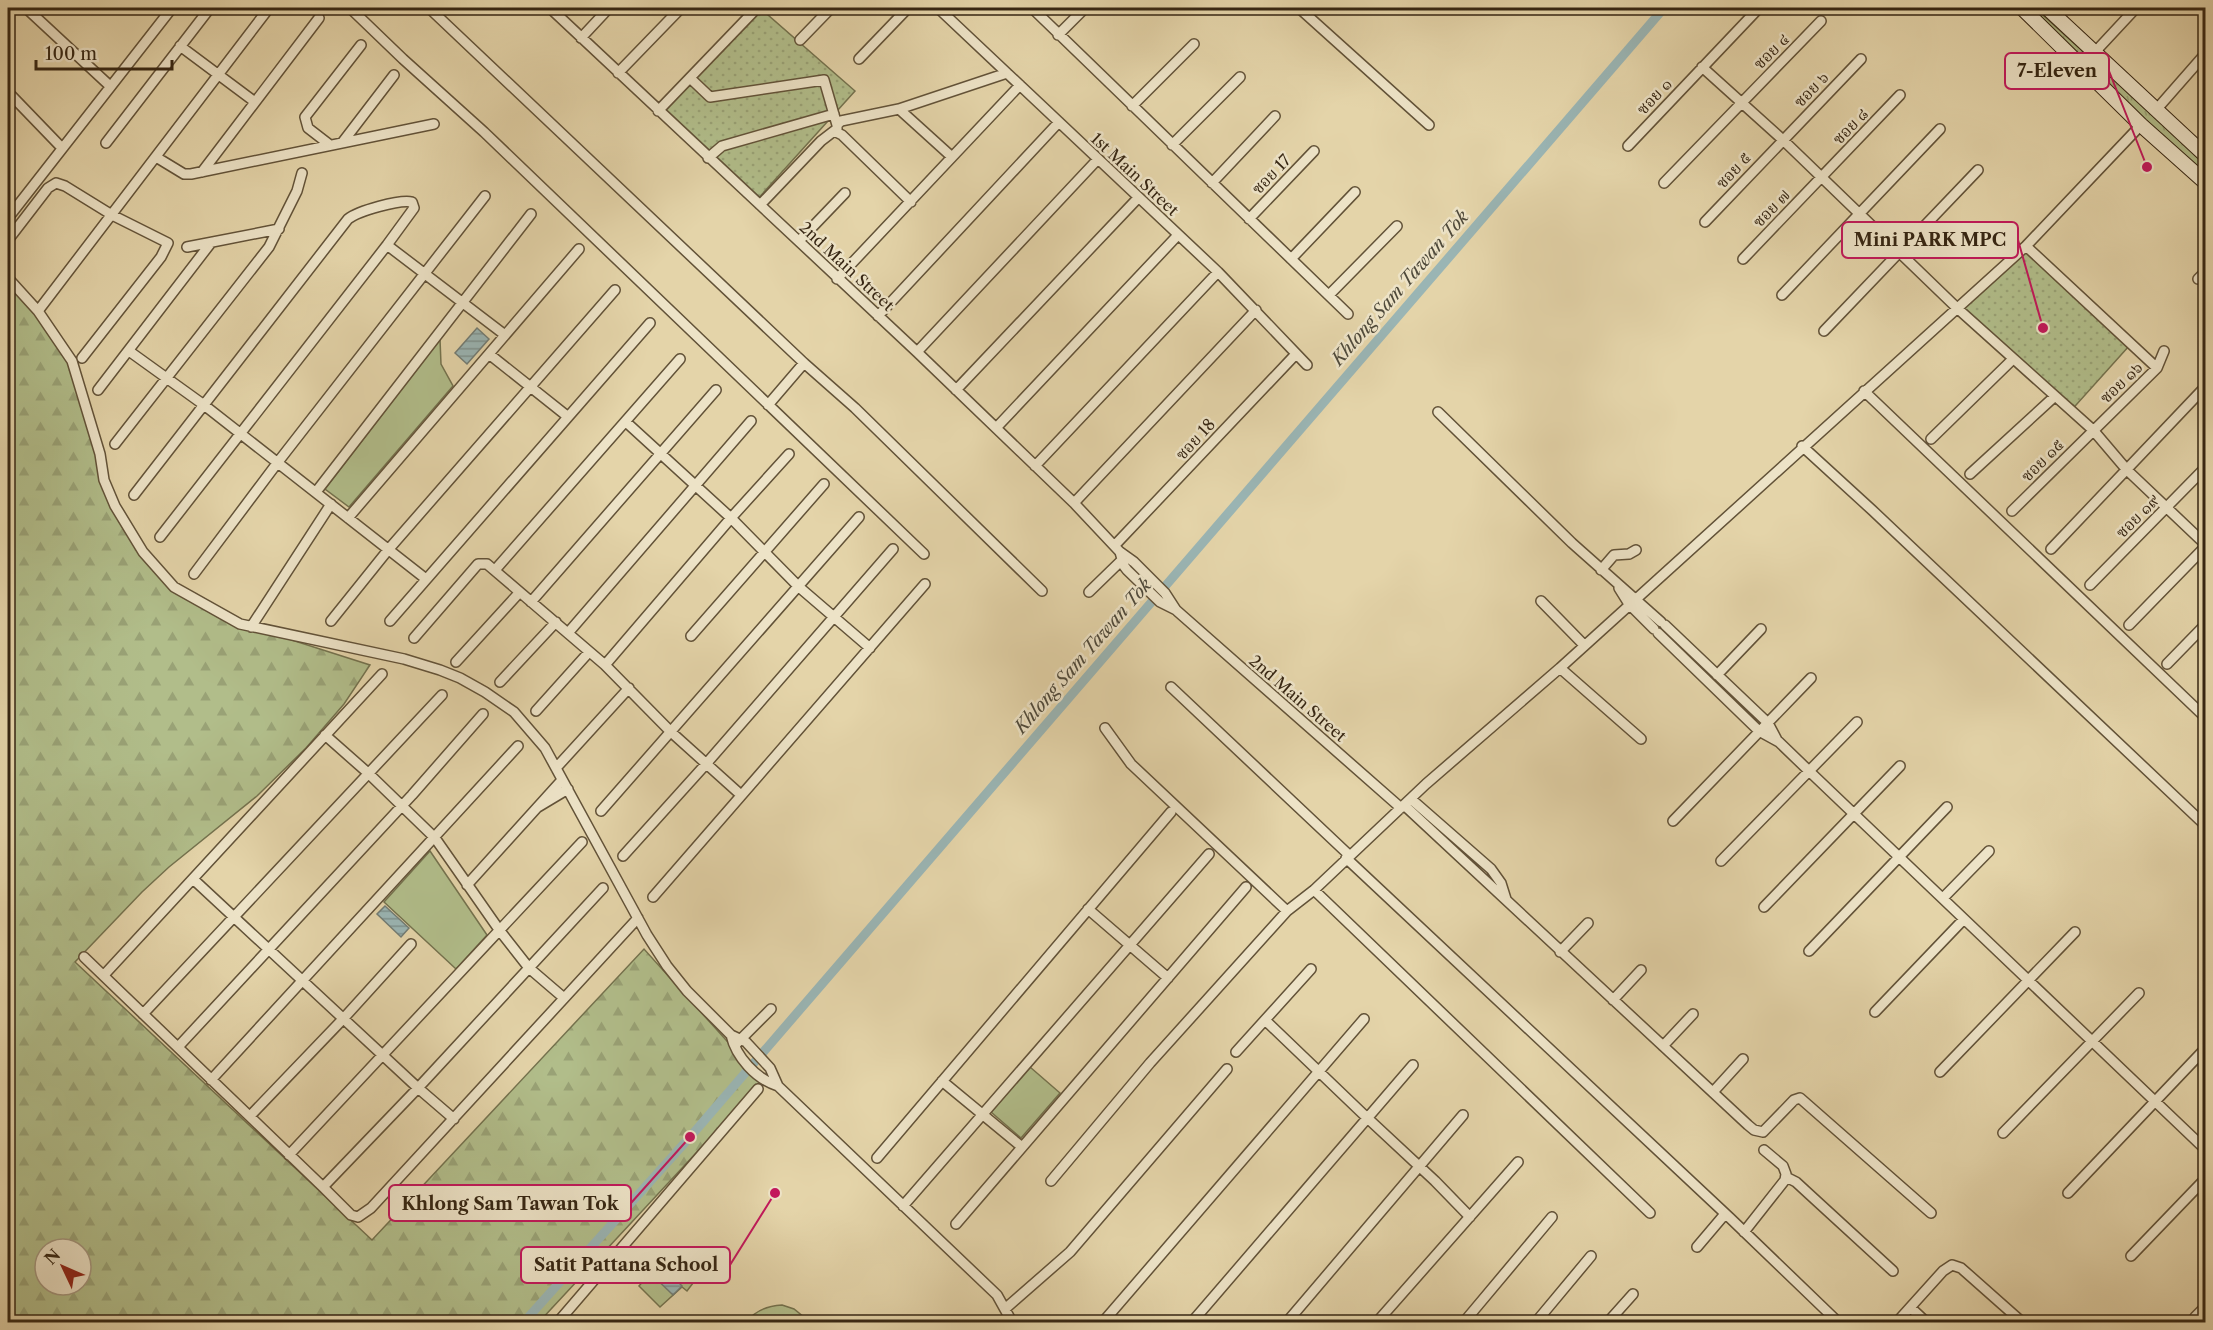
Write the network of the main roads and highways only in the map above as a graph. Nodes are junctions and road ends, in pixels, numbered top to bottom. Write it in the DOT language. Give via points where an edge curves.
graph roads {
  1 [pos="2022,8"];
  2 [pos="2047,8"];
  3 [pos="2205,156"];
  4 [pos="2205,183"];
  1 -- 4 [label="main road"];
  2 -- 3 [label="main road"];
}
